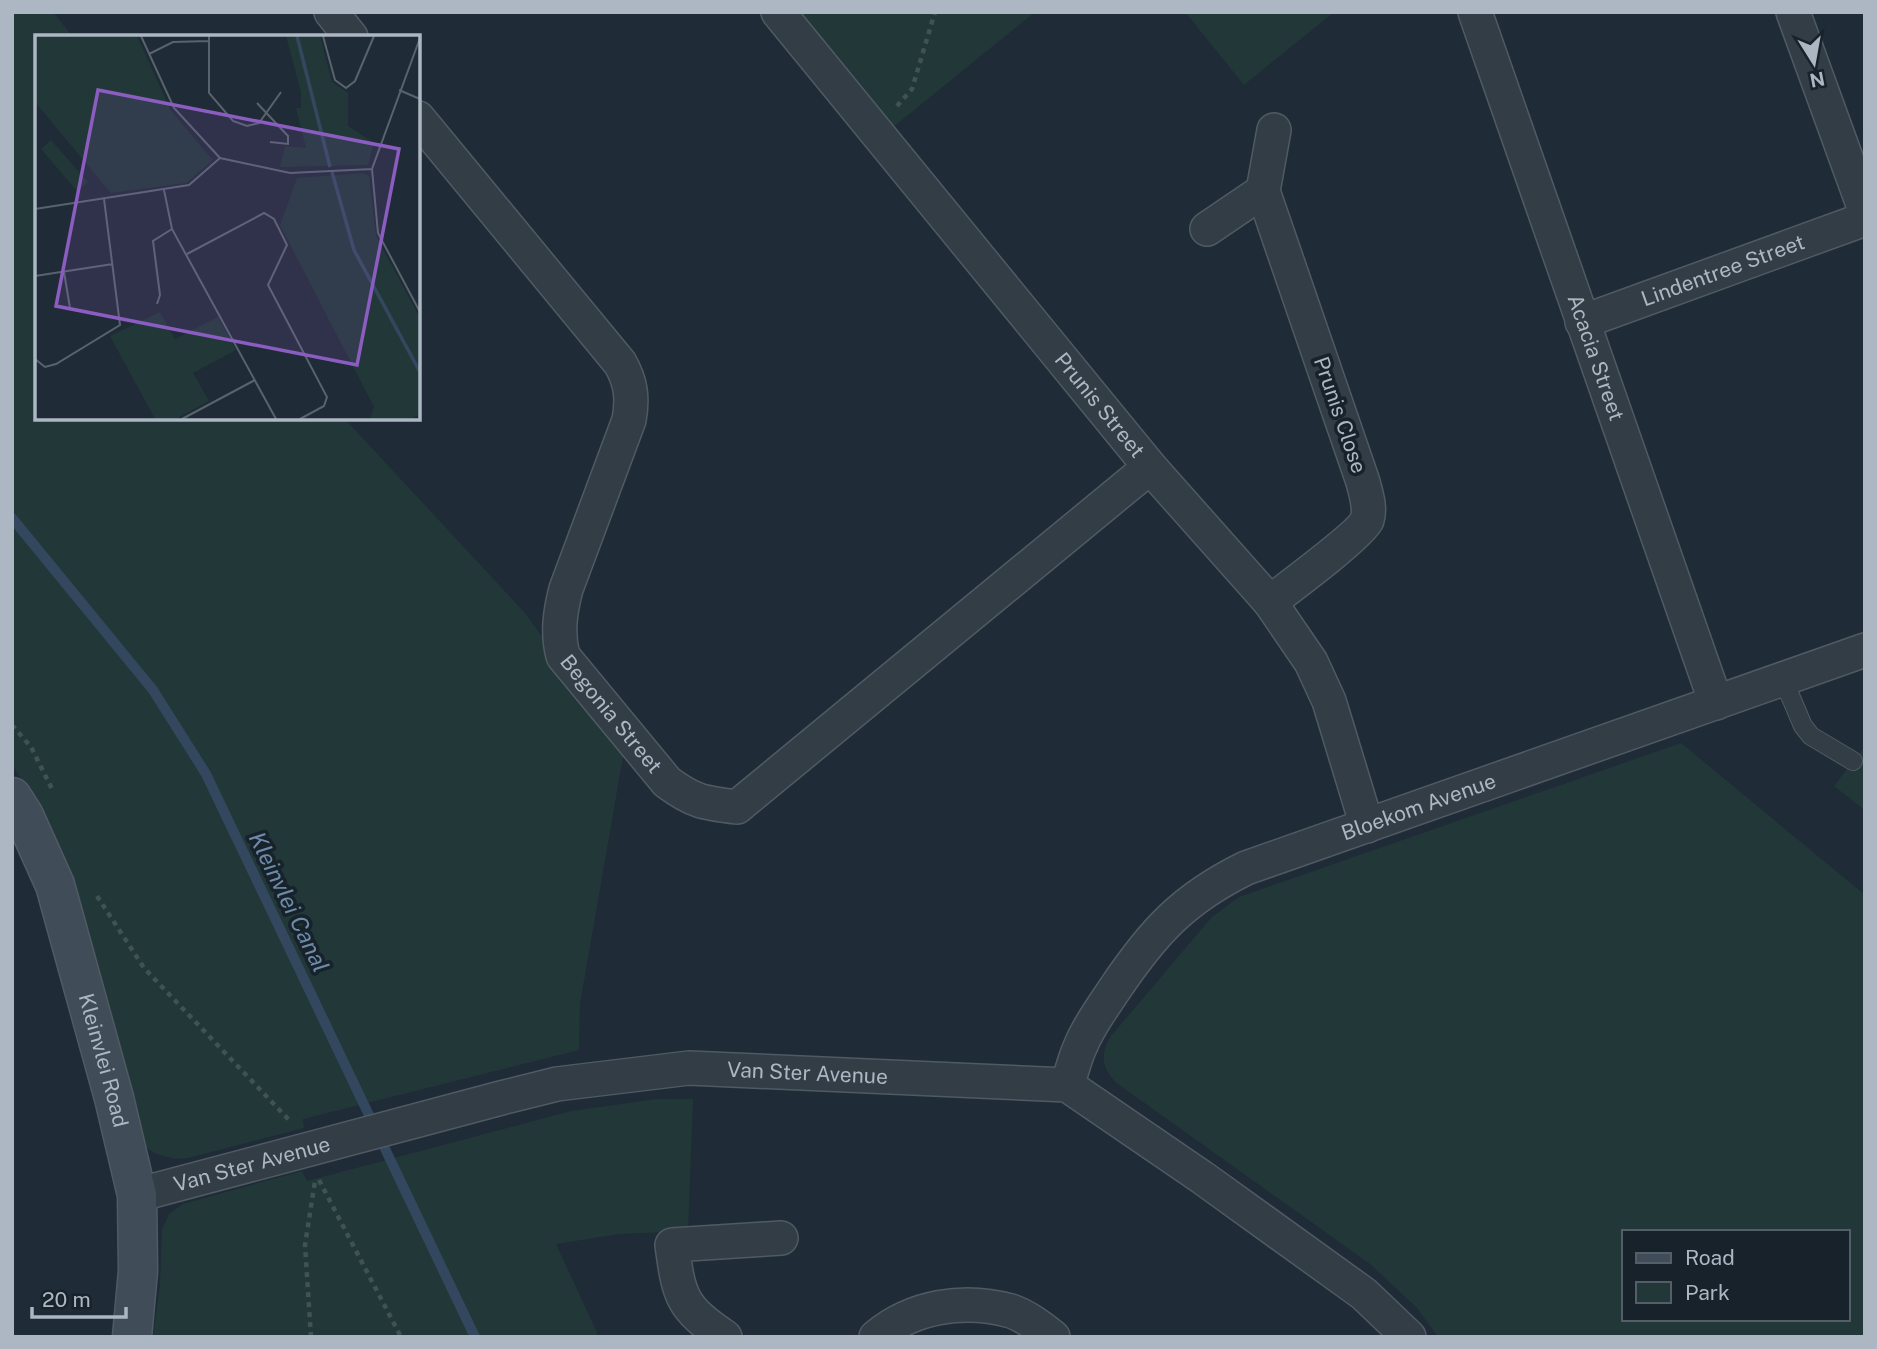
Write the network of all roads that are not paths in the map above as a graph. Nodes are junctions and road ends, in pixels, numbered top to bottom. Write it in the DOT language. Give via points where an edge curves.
graph roads {
  1 [pos="331,12"];
  2 [pos="778,12"];
  3 [pos="1475,12"];
  4 [pos="1793,12"];
  5 [pos="349,35"];
  6 [pos="420,120"];
  7 [pos="1274,130"];
  8 [pos="1263,191"];
  9 [pos="1865,209"];
  10 [pos="1865,219"];
  11 [pos="1207,229"];
  12 [pos="1582,322"];
  13 [pos="1150,467"];
  14 [pos="1270,602"];
  15 [pos="1865,650"];
  16 [pos="1783,679"];
  17 [pos="1716,703"];
  18 [pos="1853,761"];
  19 [pos="12,797"];
  20 [pos="1367,826"];
  21 [pos="1067,1085"];
  22 [pos="137,1195"];
  23 [pos="781,1238"];
  24 [pos="132,1337"];
  25 [pos="725,1337"];
  26 [pos="876,1337"];
  27 [pos="1053,1337"];
  28 [pos="1409,1337"];
  1 -- 5 [label="street"];
  2 -- 13 [label="street, Prunis Street"];
  3 -- 12 [label="street, Acacia Street"];
  4 -- 9 [label="street"];
  6 -- 13 [label="street, Begonia Street" via="627,375 632,405 629,419 566,589 559,639 563,656 667,782 688,798 737,807"];
  7 -- 8 [label="street, Prunis Close"];
  8 -- 11 [label="street"];
  8 -- 14 [label="street, Prunis Close" via="1369,507 1367,521 1354,535"];
  10 -- 12 [label="street, Lindentree Street"];
  12 -- 17 [label="street, Acacia Street"];
  13 -- 14 [label="street, Prunis Street"];
  14 -- 20 [label="street, Prunis Street" via="1311,662 1329,701"];
  15 -- 16 [label="street, Bloekom Avenue"];
  16 -- 17 [label="street, Bloekom Avenue"];
  16 -- 18 [label="lane" via="1811,736"];
  17 -- 20 [label="street, Bloekom Avenue"];
  19 -- 22 [label="street, Kleinvlei Road" via="55,886"];
  20 -- 21 [label="street, Bloekom Avenue" via="1246,868 1176,913 1147,942 1097,1016 1080,1045"];
  21 -- 22 [label="street, Van Ster Avenue" via="689,1068 557,1084 441,1114 306,1136"];
  21 -- 28 [label="street" via="1364,1294"];
  22 -- 24 [label="street, Kleinvlei Road" via="138,1271"];
  23 -- 25 [label="street" via="672,1245 681,1296 701,1320"];
  26 -- 27 [label="street" via="920,1311 978,1306 1012,1311"];
}
